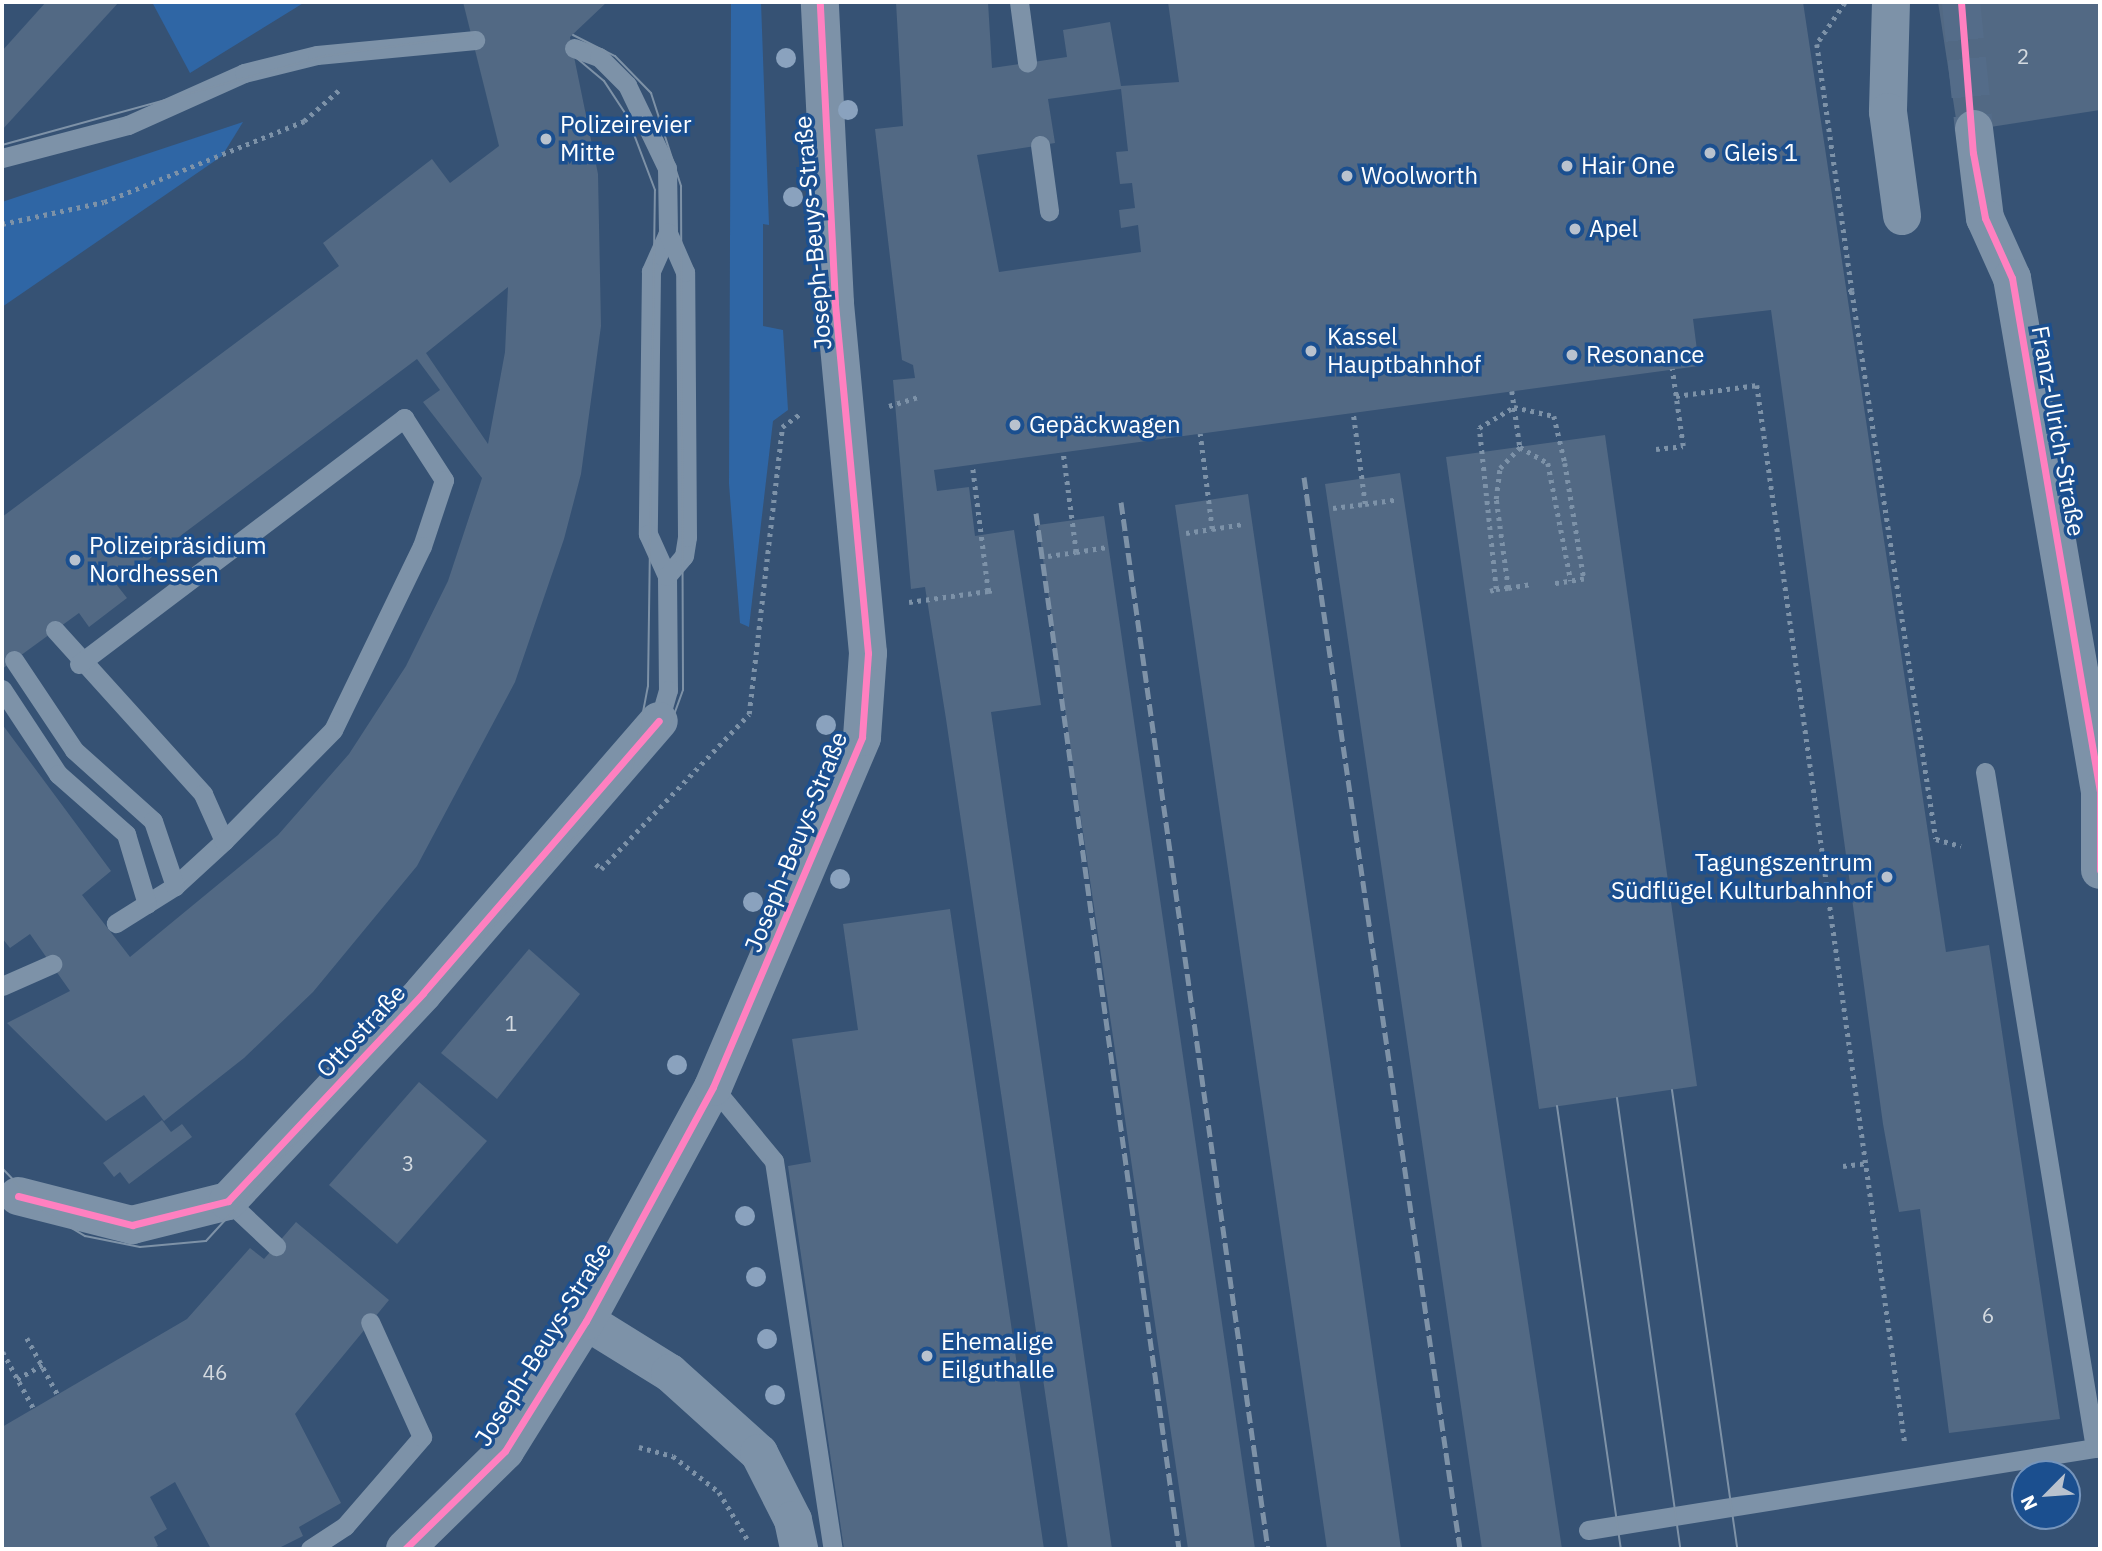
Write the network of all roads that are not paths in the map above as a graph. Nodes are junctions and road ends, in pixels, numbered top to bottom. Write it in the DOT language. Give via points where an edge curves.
graph roads {
  1 [pos="820,2"];
  2 [pos="1019,2"];
  3 [pos="1891,2"];
  4 [pos="474,40"];
  5 [pos="574,48"];
  6 [pos="1027,62"];
  7 [pos="1974,129"];
  8 [pos="1040,145"];
  9 [pos="2,158"];
  10 [pos="1049,211"];
  11 [pos="1902,216"];
  12 [pos="668,233"];
  13 [pos="667,576"];
  14 [pos="55,630"];
  15 [pos="13,660"];
  16 [pos="79,664"];
  17 [pos="2,689"];
  18 [pos="659,721"];
  19 [pos="1985,772"];
  20 [pos="2100,792"];
  21 [pos="223,841"];
  22 [pos="2100,870"];
  23 [pos="175,886"];
  24 [pos="147,904"];
  25 [pos="116,923"];
  26 [pos="52,964"];
  27 [pos="2,986"];
  28 [pos="713,1087"];
  29 [pos="7,1190"];
  30 [pos="228,1201"];
  31 [pos="276,1246"];
  32 [pos="586,1321"];
  33 [pos="370,1322"];
  34 [pos="1588,1530"];
  35 [pos="310,1549"];
  36 [pos="405,1549"];
  37 [pos="799,1549"];
  38 [pos="833,1549"];
  1 -- 28 [label="street, Joseph-Beuys-Straße" via="834,290 869,653 862,737"];
  2 -- 6 [label="lane"];
  3 -- 11 [label="street" via="1888,112"];
  4 -- 9 [label="lane" via="317,55 244,73 128,125"];
  5 -- 12 [label="lane" via="599,57 627,85 650,125 667,168"];
  7 -- 20 [label="street, Franz-Ulrich-Straße" via="1985,218 2012,278"];
  8 -- 10 [label="lane"];
  12 -- 13 [label="lane" via="650,271 648,534"];
  12 -- 13 [label="lane" via="685,272 688,537 684,555"];
  13 -- 18 [label="lane" via="668,690"];
  14 -- 16 [label="lane"];
  15 -- 23 [label="lane" via="74,750 153,821"];
  16 -- 21 [label="lane" via="203,794"];
  16 -- 21 [label="lane" via="404,418 444,480 422,546 333,730"];
  17 -- 24 [label="lane" via="58,774 126,834"];
  18 -- 30 [label="street, Ottostraße" via="423,993"];
  19 -- 34 [label="lane" via="2095,1448"];
  20 -- 22 [label="street, Franz-Ulrich-Straße"];
  21 -- 23 [label="lane"];
  23 -- 24 [label="lane"];
  24 -- 25 [label="lane"];
  26 -- 27 [label="lane"];
  28 -- 32 [label="street, Joseph-Beuys-Straße"];
  28 -- 38 [label="lane" via="774,1161"];
  29 -- 30 [label="street" via="132,1225"];
  30 -- 31 [label="lane"];
  32 -- 36 [label="street, Joseph-Beuys-Straße" via="505,1451"];
  32 -- 37 [label="street, Joseph-Beuys-Straße" via="670,1373 759,1453 793,1520"];
  33 -- 35 [label="lane" via="422,1437 345,1526"];
}
